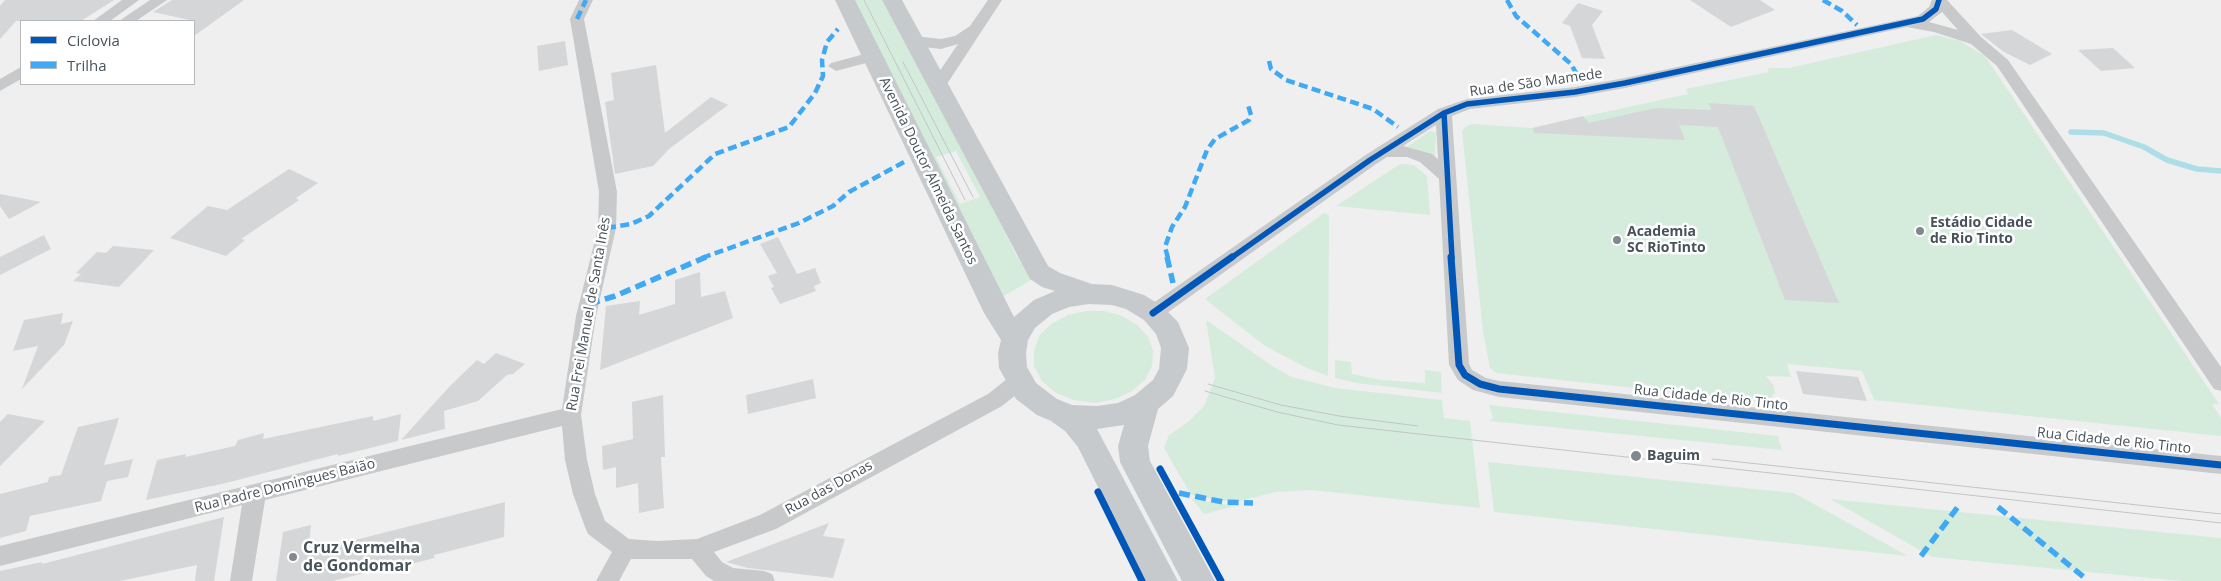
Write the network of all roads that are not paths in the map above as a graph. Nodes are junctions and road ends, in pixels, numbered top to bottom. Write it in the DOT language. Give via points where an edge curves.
graph roads {
  1 [pos="132,0"];
  2 [pos="160,0"];
  3 [pos="586,0"];
  4 [pos="845,0"];
  5 [pos="892,0"];
  6 [pos="995,0"];
  7 [pos="1939,0"];
  8 [pos="102,20"];
  9 [pos="128,20"];
  10 [pos="1907,23"];
  11 [pos="978,26"];
  12 [pos="1976,40"];
  13 [pos="914,41"];
  14 [pos="872,57"];
  15 [pos="836,66"];
  16 [pos="20,73"];
  17 [pos="939,84"];
  18 [pos="0,86"];
  19 [pos="1444,113"];
  20 [pos="1384,151"];
  21 [pos="1447,177"];
  22 [pos="1089,294"];
  23 [pos="1153,313"];
  24 [pos="1015,339"];
  25 [pos="1019,381"];
  26 [pos="2221,383"];
  27 [pos="1145,403"];
  28 [pos="1060,412"];
  29 [pos="571,416"];
  30 [pos="2221,465"];
  31 [pos="255,494"];
  32 [pos="625,549"];
  33 [pos="697,549"];
  34 [pos="0,556"];
  35 [pos="241,581"];
  36 [pos="607,581"];
  37 [pos="764,581"];
  38 [pos="1162,581"];
  39 [pos="1199,581"];
  1 -- 8 [label="street"];
  2 -- 9 [label="street"];
  3 -- 29 [label="street, Rua Frei Manuel de Santa Inês" via="576,19 608,192 607,228 586,316"];
  4 -- 14 [label="main road, Avenida Doutor Almeida Santos"];
  5 -- 13 [label="main road"];
  6 -- 11 [label="street"];
  7 -- 10 [label="street, Rua de São Mamede" via="1931,14"];
  7 -- 12 [label="street"];
  10 -- 12 [label="street"];
  10 -- 19 [label="street, Rua de São Mamede" via="1625,83 1467,104"];
  11 -- 13 [label="street" via="951,42"];
  11 -- 17 [label="street"];
  12 -- 26 [label="street" via="2003,63"];
  13 -- 17 [label="main road"];
  14 -- 15 [label="street"];
  14 -- 24 [label="main road, Avenida Doutor Almeida Santos" via="997,313"];
  16 -- 18 [label="street"];
  17 -- 22 [label="main road" via="1039,272"];
  19 -- 20 [label="street, Rua de São Mamede"];
  19 -- 21 [label="street, Rua Cidade de Rio Tinto"];
  20 -- 21 [label="street" via="1408,152 1426,158"];
  20 -- 23 [label="street, Rua de São Mamede"];
  21 -- 30 [label="street, Rua Cidade de Rio Tinto" via="1459,365 1465,375 1480,384 1499,389"];
  22 -- 23 [label="main road" via="1112,295 1135,302"];
  22 -- 24 [label="main road" via="1065,298 1043,307 1026,321"];
  23 -- 27 [label="main road" via="1168,329 1175,348 1173,369 1163,388"];
  24 -- 25 [label="main road" via="1012,353"];
  25 -- 28 [label="main road" via="1036,400"];
  25 -- 33 [label="street, Rua das Donas" via="995,400 768,522"];
  27 -- 28 [label="main road" via="1122,414 1097,418"];
  27 -- 39 [label="main road" via="1133,446 1136,462"];
  28 -- 38 [label="main road" via="1088,439"];
  29 -- 31 [label="street, Rua Padre Domingues Baião"];
  29 -- 32 [label="street, Rua Frei Manuel de Santa Inês" via="578,468 596,527"];
  31 -- 34 [label="street, Rua Padre Domingues Baião"];
  31 -- 35 [label="street"];
  32 -- 33 [label="street, Rua das Donas"];
  32 -- 36 [label="street"];
  33 -- 37 [label="street" via="714,569 729,578"];
}
